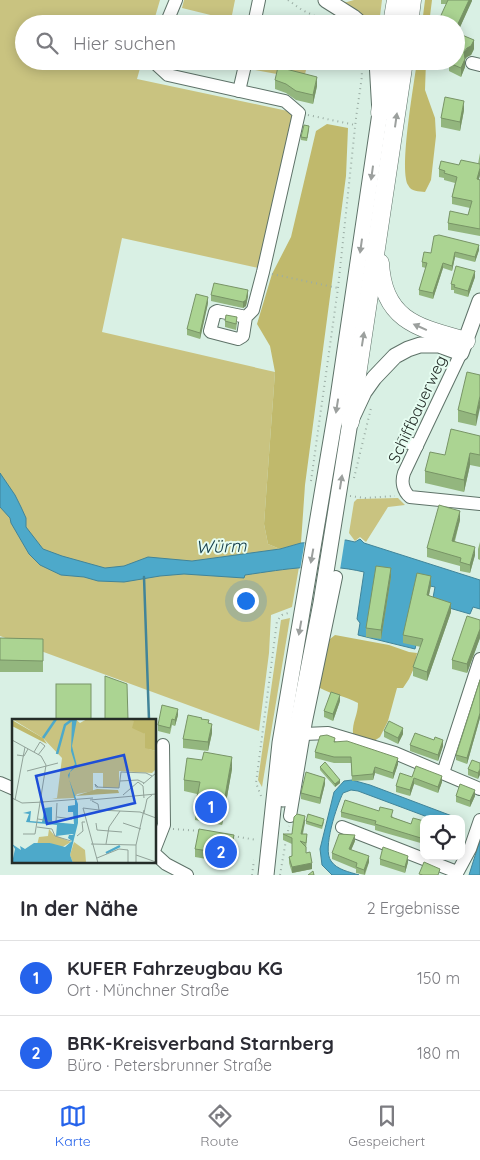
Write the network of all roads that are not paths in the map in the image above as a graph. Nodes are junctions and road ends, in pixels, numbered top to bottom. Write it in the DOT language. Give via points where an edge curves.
graph roads {
  1 [pos="176,0"];
  2 [pos="259,0"];
  3 [pos="326,0"];
  4 [pos="396,0"];
  5 [pos="412,0"];
  6 [pos="170,15"];
  7 [pos="256,15"];
  8 [pos="347,15"];
  9 [pos="394,15"];
  10 [pos="410,15"];
  11 [pos="163,70"];
  12 [pos="244,70"];
  13 [pos="378,70"];
  14 [pos="386,70"];
  15 [pos="403,70"];
  16 [pos="239,91"];
  17 [pos="380,113"];
  18 [pos="380,230"];
  19 [pos="480,302"];
  20 [pos="246,317"];
  21 [pos="464,347"];
  22 [pos="350,422"];
  23 [pos="404,441"];
  24 [pos="417,446"];
  25 [pos="480,504"];
  26 [pos="331,578"];
  27 [pos="480,659"];
  28 [pos="304,734"];
  29 [pos="163,745"];
  30 [pos="287,745"];
  31 [pos="443,773"];
  32 [pos="0,783"];
  33 [pos="12,788"];
  34 [pos="480,788"];
  35 [pos="290,816"];
  36 [pos="480,820"];
  37 [pos="342,827"];
  38 [pos="156,845"];
  39 [pos="156,855"];
  40 [pos="457,874"];
  41 [pos="187,875"];
  42 [pos="266,875"];
  1 -- 6 [label="street"];
  2 -- 7 [label="street"];
  3 -- 8 [label="main road"];
  4 -- 9 [label="highway"];
  5 -- 10 [label="highway"];
  11 -- 16 [label="street" via="168,75"];
  12 -- 16 [label="street"];
  13 -- 17 [label="main road"];
  14 -- 17 [label="highway"];
  18 -- 15 [label="highway, one-way"];
  16 -- 20 [label="street" via="285,101 299,113 263,272 253,310"];
  17 -- 30 [label="main road, one-way" via="308,580"];
  21 -- 18 [label="highway, one-way" via="416,326 390,304 381,270"];
  22 -- 18 [label="highway, one-way"];
  19 -- 21 [label="main road"];
  21 -- 22 [label="main road" via="420,345 395,356 364,392"];
  21 -- 24 [label="street, Schiffbauerweg"];
  26 -- 22 [label="main road, one-way" via="334,530"];
  23 -- 24 [label="street"];
  24 -- 25 [label="street, Schiffbauerweg" via="402,479 406,494 419,499"];
  26 -- 28 [label="street"];
  26 -- 30 [label="main road"];
  27 -- 31 [label="street"];
  28 -- 31 [label="street" via="328,733 395,753"];
  28 -- 35 [label="street"];
  29 -- 38 [label="street" via="164,825"];
  30 -- 42 [label="main road"];
  31 -- 34 [label="street"];
  32 -- 33 [label="street"];
  36 -- 40 [label="street"];
  37 -- 40 [label="street"];
  39 -- 41 [label="street"];
}
